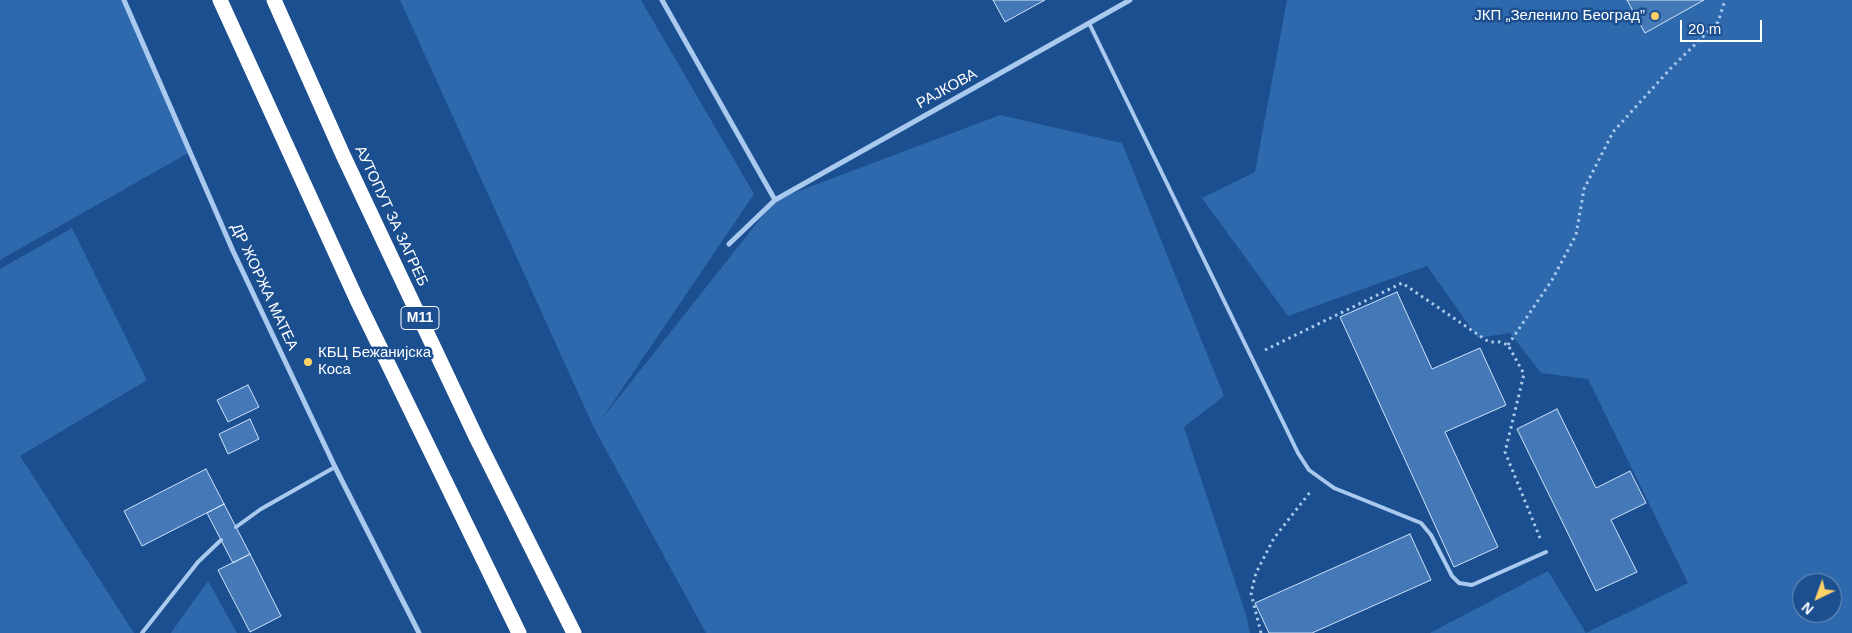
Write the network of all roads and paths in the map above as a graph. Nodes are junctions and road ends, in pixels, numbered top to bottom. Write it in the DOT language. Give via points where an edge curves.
graph roads {
  1 [pos="124,0"];
  2 [pos="220,0"];
  3 [pos="274,0"];
  4 [pos="662,0"];
  5 [pos="1725,0"];
  6 [pos="1126,1"];
  7 [pos="1089,23"];
  8 [pos="775,200"];
  9 [pos="729,244"];
  10 [pos="1508,345"];
  11 [pos="1251,356"];
  12 [pos="335,467"];
  13 [pos="1320,479"];
  14 [pos="236,527"];
  15 [pos="221,540"];
  16 [pos="1546,552"];
  17 [pos="142,633"];
  18 [pos="419,633"];
  19 [pos="519,633"];
  20 [pos="574,633"];
  21 [pos="1262,633"];
  1 -- 12 [label="street, ДР ЖОРЖА МАТЕА" via="233,251"];
  2 -- 19 [label="highway" via="357,300"];
  3 -- 20 [label="highway, АУТОПУТ ЗА ЗАГРЕБ / M11" via="473,430"];
  4 -- 8 [label="street"];
  5 -- 10 [label="path" via="1718,22 1613,132 1584,189 1576,235 1552,280"];
  6 -- 7 [label="street, РАЈКОВА"];
  7 -- 8 [label="street, РАЈКОВА"];
  7 -- 11 [label="lane"];
  8 -- 9 [label="street, РАЈКОВА"];
  10 -- 11 [label="path" via="1489,342 1402,283"];
  10 -- 16 [label="path" via="1524,374 1505,452"];
  11 -- 13 [label="lane" via="1298,453 1309,470"];
  12 -- 14 [label="lane"];
  12 -- 18 [label="street, ДР ЖОРЖА МАТЕА"];
  13 -- 16 [label="lane" via="1334,488 1421,523 1431,534 1452,576 1459,583 1472,585"];
  13 -- 21 [label="path" via="1274,538 1256,573 1251,593"];
  15 -- 17 [label="lane" via="198,562"];
}
